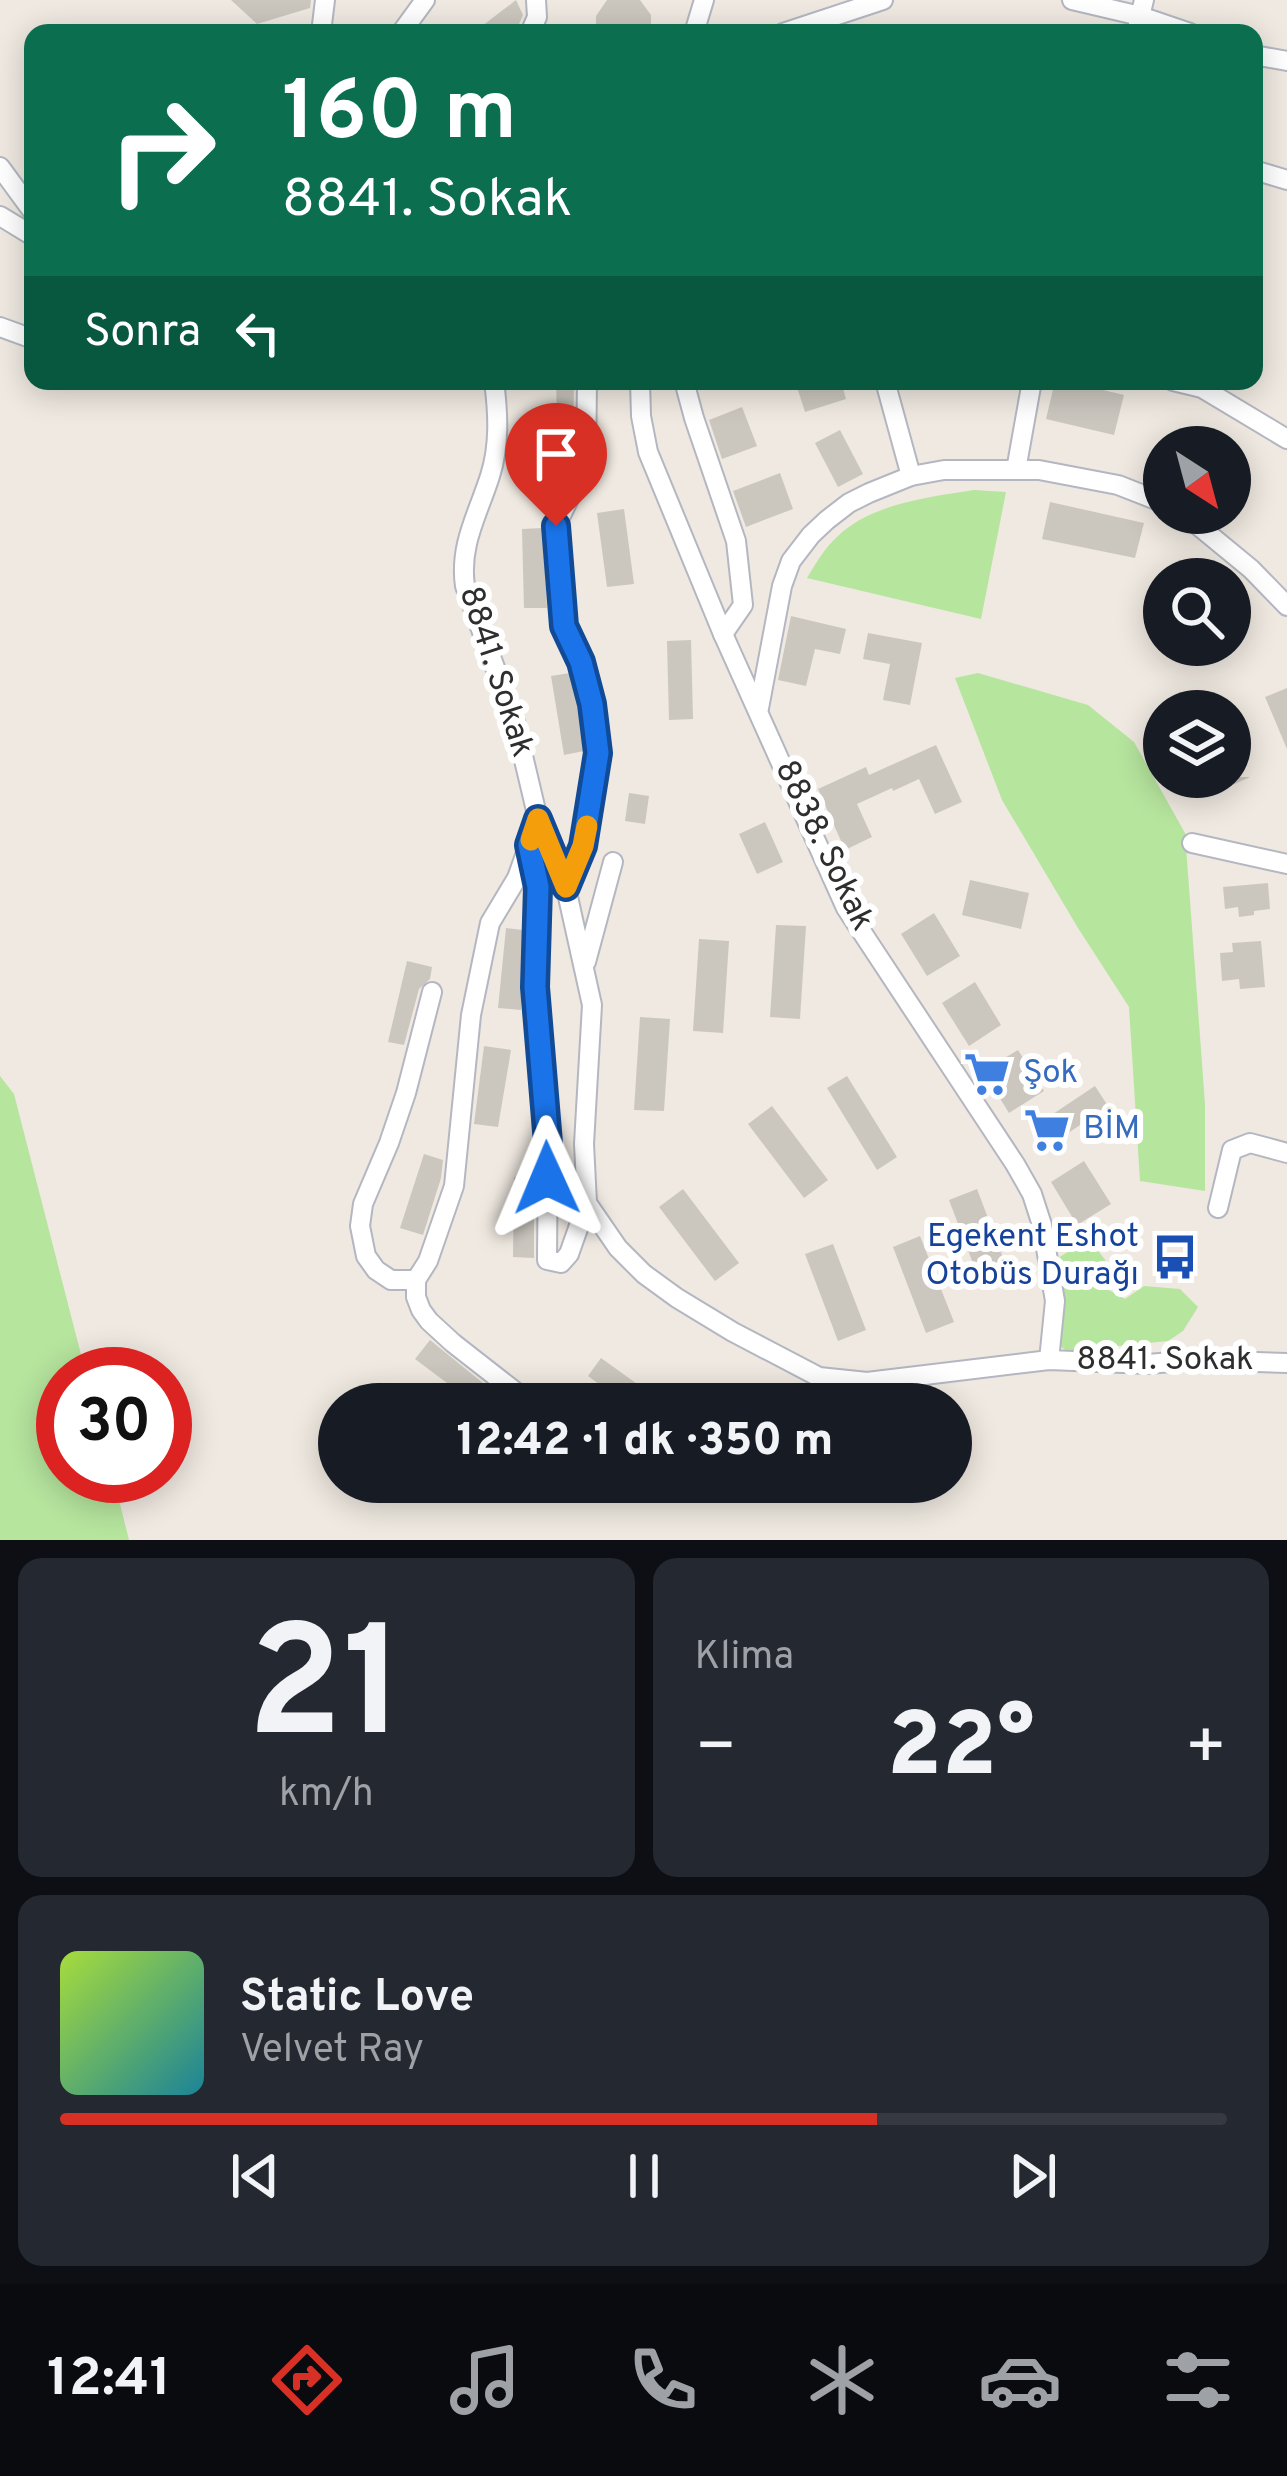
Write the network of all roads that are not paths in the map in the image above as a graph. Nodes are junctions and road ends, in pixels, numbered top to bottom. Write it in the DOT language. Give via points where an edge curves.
graph roads {
  1 [pos="883,0"];
  2 [pos="1072,0"];
  3 [pos="1140,16"];
  4 [pos="810,24"];
  5 [pos="0,167"];
  6 [pos="24,200"];
  7 [pos="495,390"];
  8 [pos="587,390"];
  9 [pos="640,390"];
  10 [pos="686,390"];
  11 [pos="887,390"];
  12 [pos="1030,390"];
  13 [pos="1205,390"];
  14 [pos="1287,439"];
  15 [pos="1016,470"];
  16 [pos="911,476"];
  17 [pos="1143,495"];
  18 [pos="1209,534"];
  19 [pos="1287,606"];
  20 [pos="723,634"];
  21 [pos="759,709"];
  22 [pos="538,819"];
  23 [pos="1192,843"];
  24 [pos="529,845"];
  25 [pos="613,862"];
  26 [pos="1287,864"];
  27 [pos="566,887"];
  28 [pos="584,968"];
  29 [pos="433,992"];
  30 [pos="1287,1153"];
  31 [pos="587,1203"];
  32 [pos="1218,1208"];
  33 [pos="416,1280"];
  34 [pos="1049,1360"];
  35 [pos="1287,1363"];
  36 [pos="505,1383"];
  1 -- 4 [label="street"];
  2 -- 3 [label="street"];
  5 -- 6 [label="street"];
  7 -- 22 [label="street, 8841. Sokak" via="492,471 462,567"];
  8 -- 27 [label="street" via="586,463 556,526 564,626 587,682 598,753 583,846"];
  9 -- 20 [label="street, 8838. Sokak" via="648,452"];
  10 -- 20 [label="street" via="736,541 742,605"];
  11 -- 16 [label="street"];
  12 -- 15 [label="street"];
  13 -- 14 [label="street"];
  15 -- 16 [label="street"];
  15 -- 17 [label="street"];
  16 -- 21 [label="street" via="849,503 791,561"];
  18 -- 19 [label="street"];
  20 -- 21 [label="street, 8838. Sokak"];
  21 -- 34 [label="street, 8838. Sokak" via="846,908 1032,1194 1055,1301"];
  22 -- 24 [label="street"];
  22 -- 27 [label="street, 8841. Sokak"];
  23 -- 26 [label="street"];
  24 -- 31 [label="street" via="538,887 547,1260 561,1263 569,1254"];
  24 -- 33 [label="street" via="490,923 471,1015 454,1186"];
  25 -- 28 [label="street"];
  27 -- 28 [label="street, 8841. Sokak"];
  28 -- 31 [label="street, 8841. Sokak" via="592,1004"];
  29 -- 33 [label="street" via="360,1226 376,1270 391,1280"];
  30 -- 32 [label="street" via="1250,1144 1232,1150"];
  31 -- 34 [label="street, 8841. Sokak" via="644,1274 819,1377 867,1382"];
  33 -- 36 [label="street" via="429,1322"];
  34 -- 35 [label="street, 8841. Sokak"];
}
